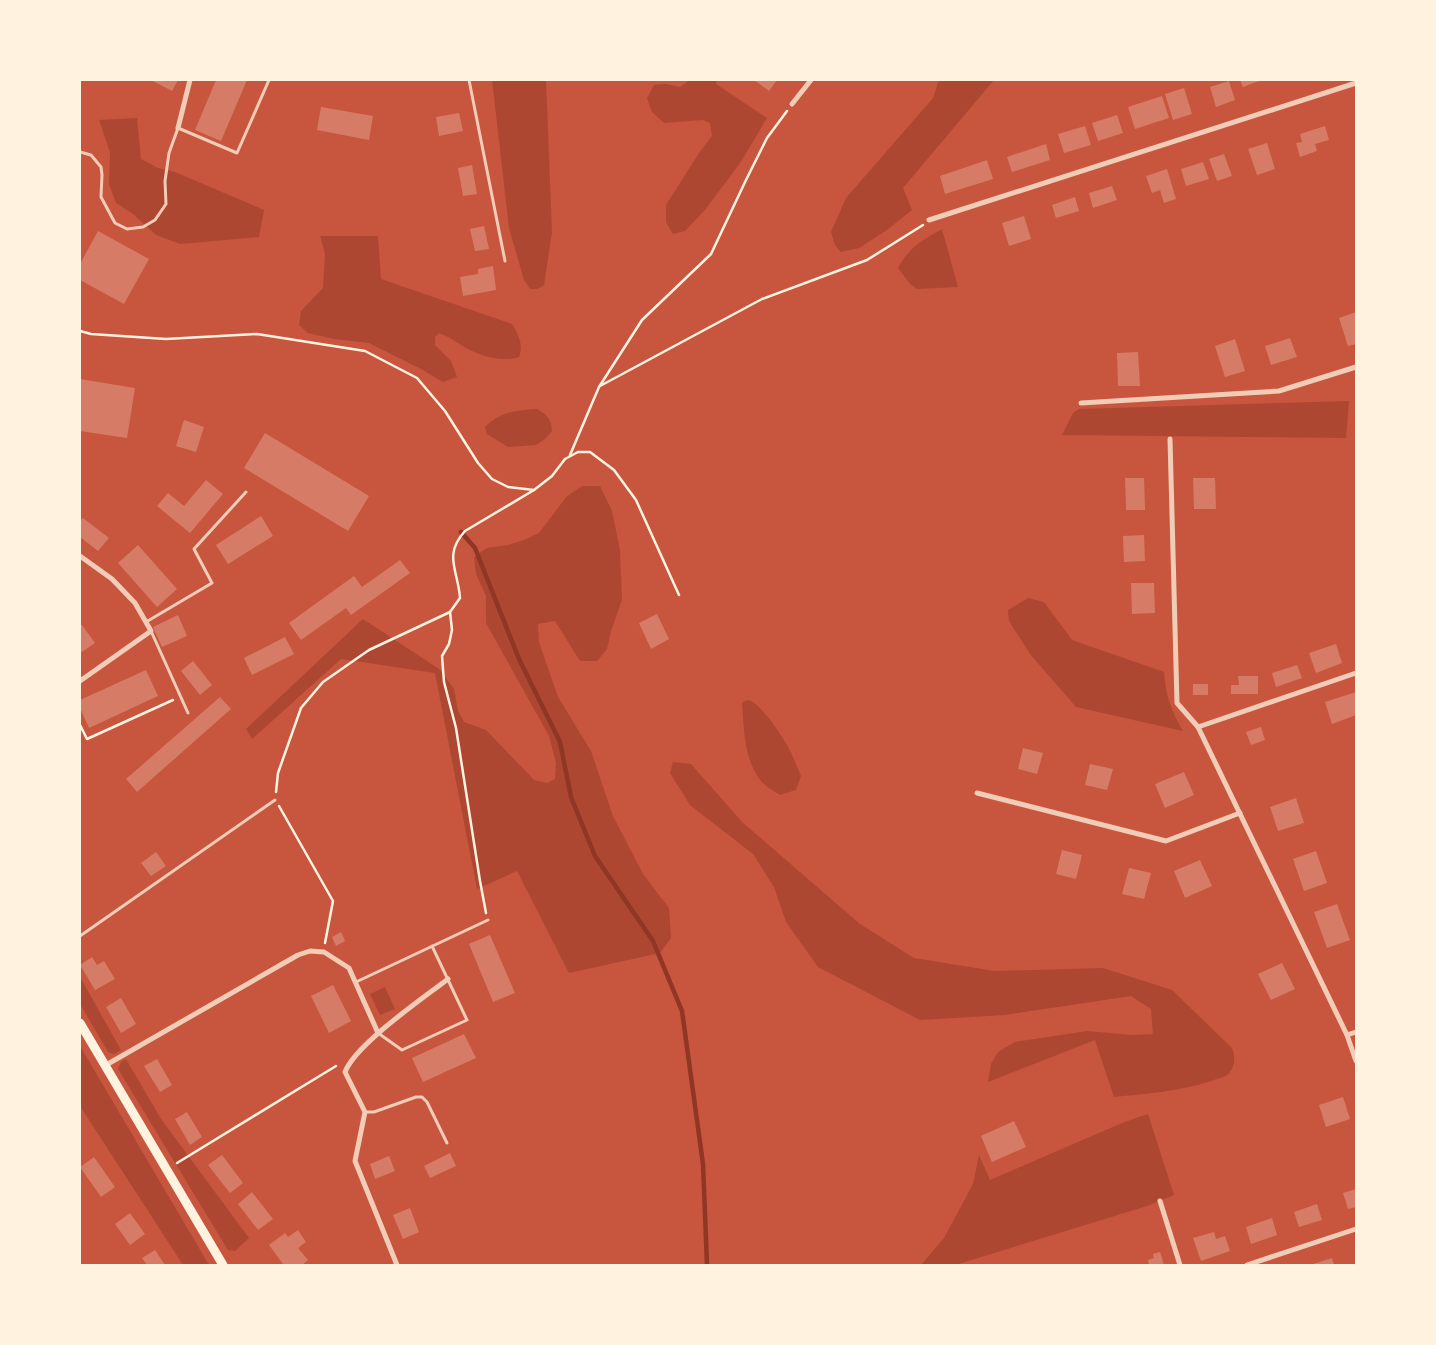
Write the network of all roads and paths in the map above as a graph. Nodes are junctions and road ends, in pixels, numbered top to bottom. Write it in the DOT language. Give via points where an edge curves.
graph roads {
  1 [pos="190,80"];
  2 [pos="269,80"];
  3 [pos="470,80"];
  4 [pos="811,80"];
  5 [pos="1356,83"];
  6 [pos="792,104"];
  7 [pos="178,128"];
  8 [pos="80,152"];
  9 [pos="929,220"];
  10 [pos="505,261"];
  11 [pos="80,331"];
  12 [pos="1356,367"];
  13 [pos="599,387"];
  14 [pos="1081,403"];
  15 [pos="1170,439"];
  16 [pos="570,457"];
  17 [pos="534,490"];
  18 [pos="246,492"];
  19 [pos="80,556"];
  20 [pos="679,595"];
  21 [pos="450,612"];
  22 [pos="146,622"];
  23 [pos="151,631"];
  24 [pos="1356,673"];
  25 [pos="80,681"];
  26 [pos="181,696"];
  27 [pos="188,713"];
  28 [pos="80,725"];
  29 [pos="1198,727"];
  30 [pos="978,793"];
  31 [pos="275,800"];
  32 [pos="1240,813"];
  33 [pos="488,920"];
  34 [pos="80,936"];
  35 [pos="432,946"];
  36 [pos="324,952"];
  37 [pos="448,979"];
  38 [pos="355,983"];
  39 [pos="80,1023"];
  40 [pos="1356,1032"];
  41 [pos="378,1033"];
  42 [pos="1346,1035"];
  43 [pos="1356,1061"];
  44 [pos="348,1064"];
  45 [pos="106,1065"];
  46 [pos="365,1112"];
  47 [pos="447,1143"];
  48 [pos="167,1169"];
  49 [pos="1160,1201"];
  50 [pos="1356,1229"];
  51 [pos="394,1264"];
  52 [pos="223,1265"];
  53 [pos="1180,1265"];
  54 [pos="1247,1265"];
  1 -- 7 [label="street"];
  2 -- 7 [label="lane" via="237,153"];
  3 -- 10 [label="lane"];
  4 -- 6 [label="street"];
  5 -- 9 [label="street"];
  6 -- 13 [label="path" via="767,138 711,254 642,320"];
  7 -- 8 [label="lane" via="166,172 166,204 155,220 143,227 127,229 115,223 101,196 101,166 91,154"];
  9 -- 13 [label="path" via="867,260 762,299"];
  11 -- 17 [label="path" via="166,340 256,334 365,350 418,378 492,479 508,487"];
  12 -- 14 [label="street" via="1279,391"];
  13 -- 16 [label="path"];
  15 -- 29 [label="street" via="1177,703"];
  16 -- 17 [label="path"];
  16 -- 20 [label="path" via="578,452 590,452 614,470 636,500"];
  17 -- 21 [label="path" via="465,531 458,539 452,552 460,598"];
  18 -- 22 [label="lane" via="194,549 212,583"];
  19 -- 22 [label="street" via="112,579"];
  21 -- 31 [label="path" via="369,650 323,682 301,708 278,773"];
  21 -- 33 [label="path" via="450,644 442,656 444,682 456,728"];
  22 -- 23 [label="street"];
  23 -- 25 [label="street"];
  23 -- 26 [label="lane"];
  24 -- 29 [label="street"];
  26 -- 27 [label="lane"];
  26 -- 28 [label="path" via="87,739"];
  29 -- 32 [label="street"];
  30 -- 32 [label="street" via="1166,841"];
  31 -- 34 [label="lane"];
  31 -- 36 [label="path" via="333,901"];
  32 -- 42 [label="street"];
  33 -- 35 [label="lane"];
  35 -- 37 [label="lane"];
  35 -- 38 [label="lane"];
  36 -- 38 [label="street" via="349,968"];
  36 -- 45 [label="street" via="310,951 298,955"];
  37 -- 41 [label="street"];
  37 -- 41 [label="lane" via="467,1020 402,1050"];
  38 -- 41 [label="street"];
  39 -- 45 [label="main road"];
  40 -- 42 [label="street"];
  41 -- 44 [label="street"];
  42 -- 43 [label="street"];
  44 -- 46 [label="street" via="345,1072"];
  44 -- 48 [label="path" via="336,1066"];
  45 -- 48 [label="main road"];
  46 -- 47 [label="lane" via="422,1097"];
  46 -- 51 [label="street" via="355,1161"];
  48 -- 52 [label="main road"];
  49 -- 53 [label="street"];
  50 -- 54 [label="street"];
}
